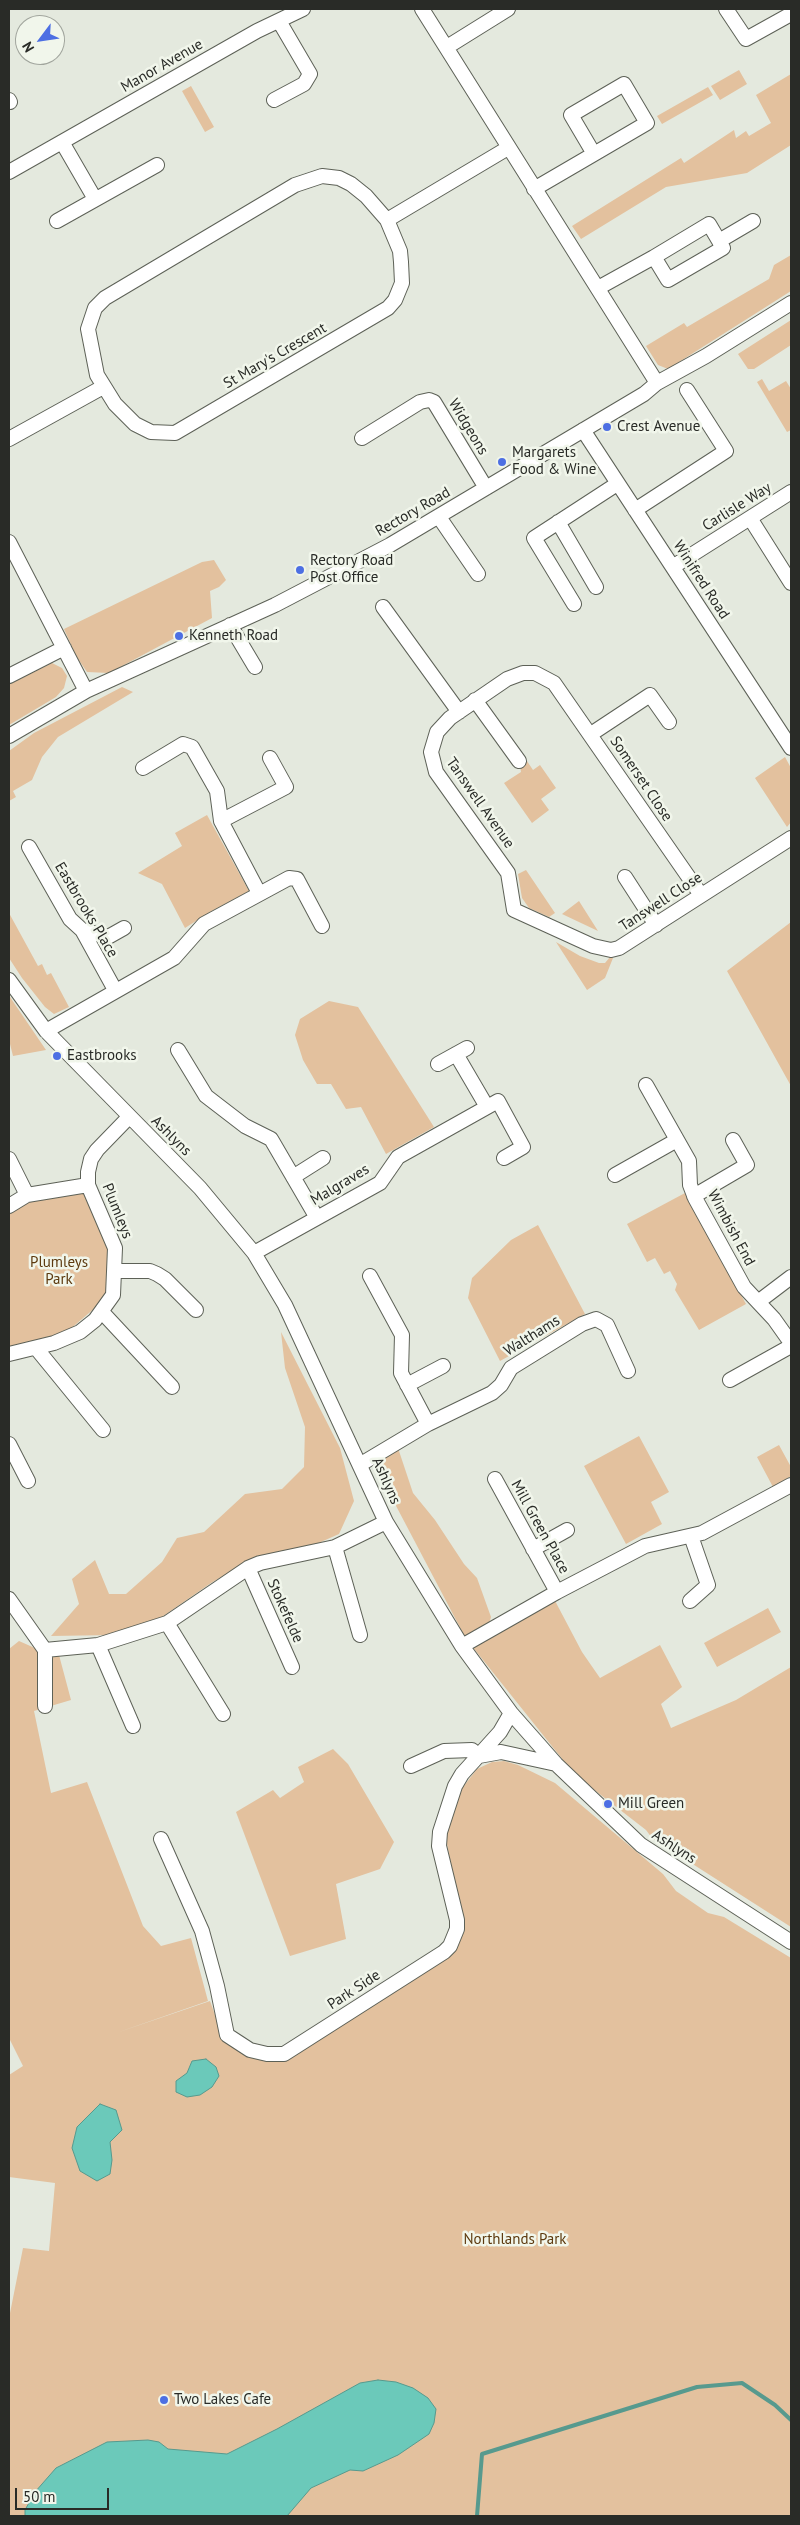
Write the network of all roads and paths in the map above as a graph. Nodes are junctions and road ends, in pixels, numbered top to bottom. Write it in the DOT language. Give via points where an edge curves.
graph roads {
  1 [pos="303,9"];
  2 [pos="422,9"];
  3 [pos="508,9"];
  4 [pos="726,9"];
  5 [pos="791,14"];
  6 [pos="280,20"];
  7 [pos="447,47"];
  8 [pos="274,100"];
  9 [pos="62,142"];
  10 [pos="508,148"];
  11 [pos="594,154"];
  12 [pos="158,165"];
  13 [pos="9,172"];
  14 [pos="534,189"];
  15 [pos="94,199"];
  16 [pos="387,220"];
  17 [pos="57,221"];
  18 [pos="752,221"];
  19 [pos="719,241"];
  20 [pos="654,257"];
  21 [pos="598,288"];
  22 [pos="790,306"];
  23 [pos="657,383"];
  24 [pos="103,387"];
  25 [pos="687,390"];
  26 [pos="583,430"];
  27 [pos="362,438"];
  28 [pos="9,439"];
  29 [pos="617,484"];
  30 [pos="486,488"];
  31 [pos="791,492"];
  32 [pos="635,510"];
  33 [pos="440,516"];
  34 [pos="750,518"];
  35 [pos="558,522"];
  36 [pos="9,542"];
  37 [pos="674,566"];
  38 [pos="478,574"];
  39 [pos="791,583"];
  40 [pos="596,587"];
  41 [pos="574,604"];
  42 [pos="383,608"];
  43 [pos="230,625"];
  44 [pos="64,648"];
  45 [pos="255,667"];
  46 [pos="9,676"];
  47 [pos="554,683"];
  48 [pos="86,690"];
  49 [pos="475,700"];
  50 [pos="459,712"];
  51 [pos="669,722"];
  52 [pos="591,734"];
  53 [pos="9,736"];
  54 [pos="791,748"];
  55 [pos="270,758"];
  56 [pos="519,761"];
  57 [pos="143,768"];
  58 [pos="221,821"];
  59 [pos="791,838"];
  60 [pos="29,847"];
  61 [pos="625,877"];
  62 [pos="259,893"];
  63 [pos="701,895"];
  64 [pos="514,910"];
  65 [pos="656,925"];
  66 [pos="322,926"];
  67 [pos="124,928"];
  68 [pos="82,930"];
  69 [pos="9,980"];
  70 [pos="115,990"];
  71 [pos="46,1031"];
  72 [pos="178,1050"];
  73 [pos="438,1064"];
  74 [pos="646,1084"];
  75 [pos="487,1107"];
  76 [pos="129,1117"];
  77 [pos="677,1140"];
  78 [pos="733,1140"];
  79 [pos="323,1158"];
  80 [pos="504,1158"];
  81 [pos="9,1159"];
  82 [pos="615,1175"];
  83 [pos="293,1177"];
  84 [pos="88,1184"];
  85 [pos="27,1195"];
  86 [pos="694,1196"];
  87 [pos="9,1206"];
  88 [pos="317,1218"];
  89 [pos="254,1253"];
  90 [pos="116,1272"];
  91 [pos="370,1276"];
  92 [pos="790,1278"];
  93 [pos="758,1302"];
  94 [pos="196,1310"];
  95 [pos="102,1312"];
  96 [pos="791,1344"];
  97 [pos="36,1348"];
  98 [pos="9,1354"];
  99 [pos="443,1366"];
  100 [pos="628,1371"];
  101 [pos="730,1380"];
  102 [pos="407,1385"];
  103 [pos="172,1387"];
  104 [pos="428,1424"];
  105 [pos="103,1430"];
  106 [pos="9,1444"];
  107 [pos="361,1464"];
  108 [pos="495,1479"];
  109 [pos="28,1481"];
  110 [pos="791,1485"];
  111 [pos="386,1522"];
  112 [pos="567,1530"];
  113 [pos="692,1536"];
  114 [pos="335,1547"];
  115 [pos="533,1549"];
  116 [pos="248,1568"];
  117 [pos="557,1592"];
  118 [pos="9,1599"];
  119 [pos="690,1601"];
  120 [pos="167,1623"];
  121 [pos="360,1635"];
  122 [pos="98,1645"];
  123 [pos="462,1646"];
  124 [pos="46,1650"];
  125 [pos="292,1667"];
  126 [pos="45,1706"];
  127 [pos="511,1713"];
  128 [pos="223,1714"];
  129 [pos="133,1726"];
  130 [pos="479,1756"];
  131 [pos="556,1764"];
  132 [pos="411,1766"];
  133 [pos="160,1839"];
  134 [pos="791,1942"];
  1 -- 6 [label="street, Manor Avenue"];
  2 -- 7 [label="street"];
  3 -- 7 [label="street"];
  4 -- 5 [label="street" via="746,38"];
  6 -- 8 [label="street" via="310,74 304,84"];
  6 -- 9 [label="street, Manor Avenue"];
  7 -- 10 [label="street"];
  9 -- 13 [label="street, Manor Avenue"];
  9 -- 15 [label="street"];
  10 -- 14 [label="street"];
  10 -- 16 [label="street"];
  11 -- 11 [label="street" via="571,115 624,84 646,123"];
  11 -- 14 [label="street"];
  12 -- 15 [label="street"];
  14 -- 21 [label="street"];
  15 -- 17 [label="street"];
  16 -- 24 [label="street, St Mary's Crescent" via="366,196 345,180 322,176 295,185 99,304 88,322 88,338 93,363"];
  16 -- 24 [label="street, St Mary's Crescent" via="402,262 402,283 395,300 388,308 252,388 175,433 167,434 151,432 135,424"];
  18 -- 19 [label="street"];
  19 -- 20 [label="street" via="709,224"];
  19 -- 20 [label="street" via="723,248 668,280"];
  20 -- 21 [label="street"];
  21 -- 23 [label="street"];
  22 -- 23 [label="street, Rectory Road"];
  23 -- 26 [label="street, Rectory Road"];
  24 -- 28 [label="street"];
  25 -- 32 [label="street" via="726,450"];
  26 -- 29 [label="street, Winifred Road"];
  26 -- 30 [label="street, Rectory Road"];
  27 -- 30 [label="street, Widgeons" via="420,402 434,402"];
  29 -- 32 [label="street, Winifred Road"];
  29 -- 35 [label="street"];
  30 -- 33 [label="street, Rectory Road"];
  31 -- 34 [label="street, Carlisle Way"];
  32 -- 37 [label="street, Winifred Road"];
  33 -- 38 [label="street"];
  33 -- 43 [label="street, Rectory Road" via="333,576"];
  34 -- 37 [label="street, Carlisle Way"];
  34 -- 39 [label="street"];
  35 -- 40 [label="street"];
  35 -- 41 [label="street" via="534,538"];
  36 -- 44 [label="street"];
  37 -- 54 [label="street, Winifred Road"];
  42 -- 50 [label="street"];
  43 -- 45 [label="street"];
  43 -- 48 [label="street, Rectory Road"];
  44 -- 46 [label="street"];
  44 -- 48 [label="street"];
  47 -- 49 [label="street, Tanswell Avenue" via="536,673 523,672"];
  47 -- 52 [label="street, Somerset Close"];
  48 -- 53 [label="street, Rectory Road"];
  49 -- 50 [label="street, Tanswell Avenue"];
  49 -- 56 [label="street"];
  50 -- 64 [label="street, Tanswell Avenue" via="437,732 432,743 431,761 441,781 508,873"];
  51 -- 52 [label="street" via="650,695"];
  52 -- 63 [label="street, Somerset Close"];
  55 -- 58 [label="street" via="286,787"];
  57 -- 58 [label="street" via="184,744 192,747 217,791"];
  58 -- 62 [label="street"];
  59 -- 63 [label="street, Tanswell Close"];
  60 -- 68 [label="street, Eastbrooks Place" via="70,919"];
  61 -- 65 [label="street"];
  62 -- 66 [label="street" via="293,877"];
  62 -- 70 [label="street" via="199,928 174,958"];
  63 -- 65 [label="street, Tanswell Close"];
  64 -- 65 [label="street, Tanswell Close" via="585,943 611,950"];
  67 -- 68 [label="street" via="108,937"];
  68 -- 70 [label="street, Eastbrooks Place"];
  69 -- 71 [label="street, Ashlyns"];
  70 -- 71 [label="street"];
  71 -- 76 [label="street, Ashlyns"];
  72 -- 83 [label="street" via="206,1096 245,1126 272,1139"];
  73 -- 75 [label="street" via="462,1051"];
  74 -- 77 [label="street, Wimbish End"];
  75 -- 80 [label="street" via="498,1101 524,1147"];
  75 -- 88 [label="street, Malgraves" via="398,1157 380,1183"];
  76 -- 84 [label="street, Plumleys" via="91,1159"];
  76 -- 89 [label="street, Ashlyns" via="200,1188"];
  77 -- 82 [label="street"];
  77 -- 86 [label="street, Wimbish End" via="690,1163 690,1186"];
  78 -- 86 [label="street" via="747,1165"];
  79 -- 83 [label="street"];
  81 -- 85 [label="street"];
  83 -- 88 [label="street"];
  84 -- 85 [label="street"];
  84 -- 90 [label="street, Plumleys" via="113,1239"];
  85 -- 87 [label="street"];
  86 -- 93 [label="street, Wimbish End" via="744,1287"];
  88 -- 89 [label="street, Malgraves"];
  89 -- 107 [label="street, Ashlyns" via="285,1304"];
  90 -- 94 [label="street" via="150,1271 157,1274"];
  90 -- 95 [label="street, Plumleys" via="113,1295"];
  91 -- 102 [label="street" via="402,1335 401,1373"];
  92 -- 93 [label="street"];
  93 -- 96 [label="street, Wimbish End"];
  95 -- 97 [label="street, Plumleys" via="80,1332"];
  95 -- 103 [label="street"];
  96 -- 101 [label="street"];
  97 -- 98 [label="street, Plumleys"];
  97 -- 105 [label="street"];
  99 -- 102 [label="street"];
  100 -- 104 [label="street, Walthams" via="606,1325 596,1319 582,1324 511,1368 492,1393"];
  102 -- 104 [label="street"];
  104 -- 107 [label="street, Walthams"];
  106 -- 109 [label="street"];
  107 -- 111 [label="street, Ashlyns"];
  108 -- 115 [label="street, Mill Green Place"];
  110 -- 113 [label="street"];
  111 -- 114 [label="street, Stokefelde"];
  111 -- 123 [label="street, Ashlyns"];
  112 -- 115 [label="street"];
  113 -- 117 [label="street" via="645,1546"];
  113 -- 119 [label="street" via="708,1585"];
  114 -- 116 [label="street, Stokefelde" via="278,1558"];
  114 -- 121 [label="street"];
  115 -- 117 [label="street, Mill Green Place"];
  116 -- 120 [label="street, Stokefelde"];
  116 -- 125 [label="street, Stokefelde"];
  117 -- 123 [label="street"];
  118 -- 124 [label="street"];
  120 -- 122 [label="street, Stokefelde"];
  120 -- 128 [label="street"];
  122 -- 124 [label="street, Stokefelde"];
  122 -- 129 [label="street"];
  123 -- 127 [label="street, Ashlyns"];
  124 -- 126 [label="street"];
  127 -- 130 [label="street, Park Side" via="500,1732"];
  127 -- 131 [label="street, Ashlyns"];
  130 -- 131 [label="street" via="501,1752"];
  130 -- 132 [label="street" via="472,1750 444,1751"];
  130 -- 133 [label="street, Park Side" via="455,1786 440,1832 439,1846 457,1920 450,1946 284,2054 250,2050 227,2035 202,1930"];
  131 -- 134 [label="street, Ashlyns" via="641,1845"];
}
